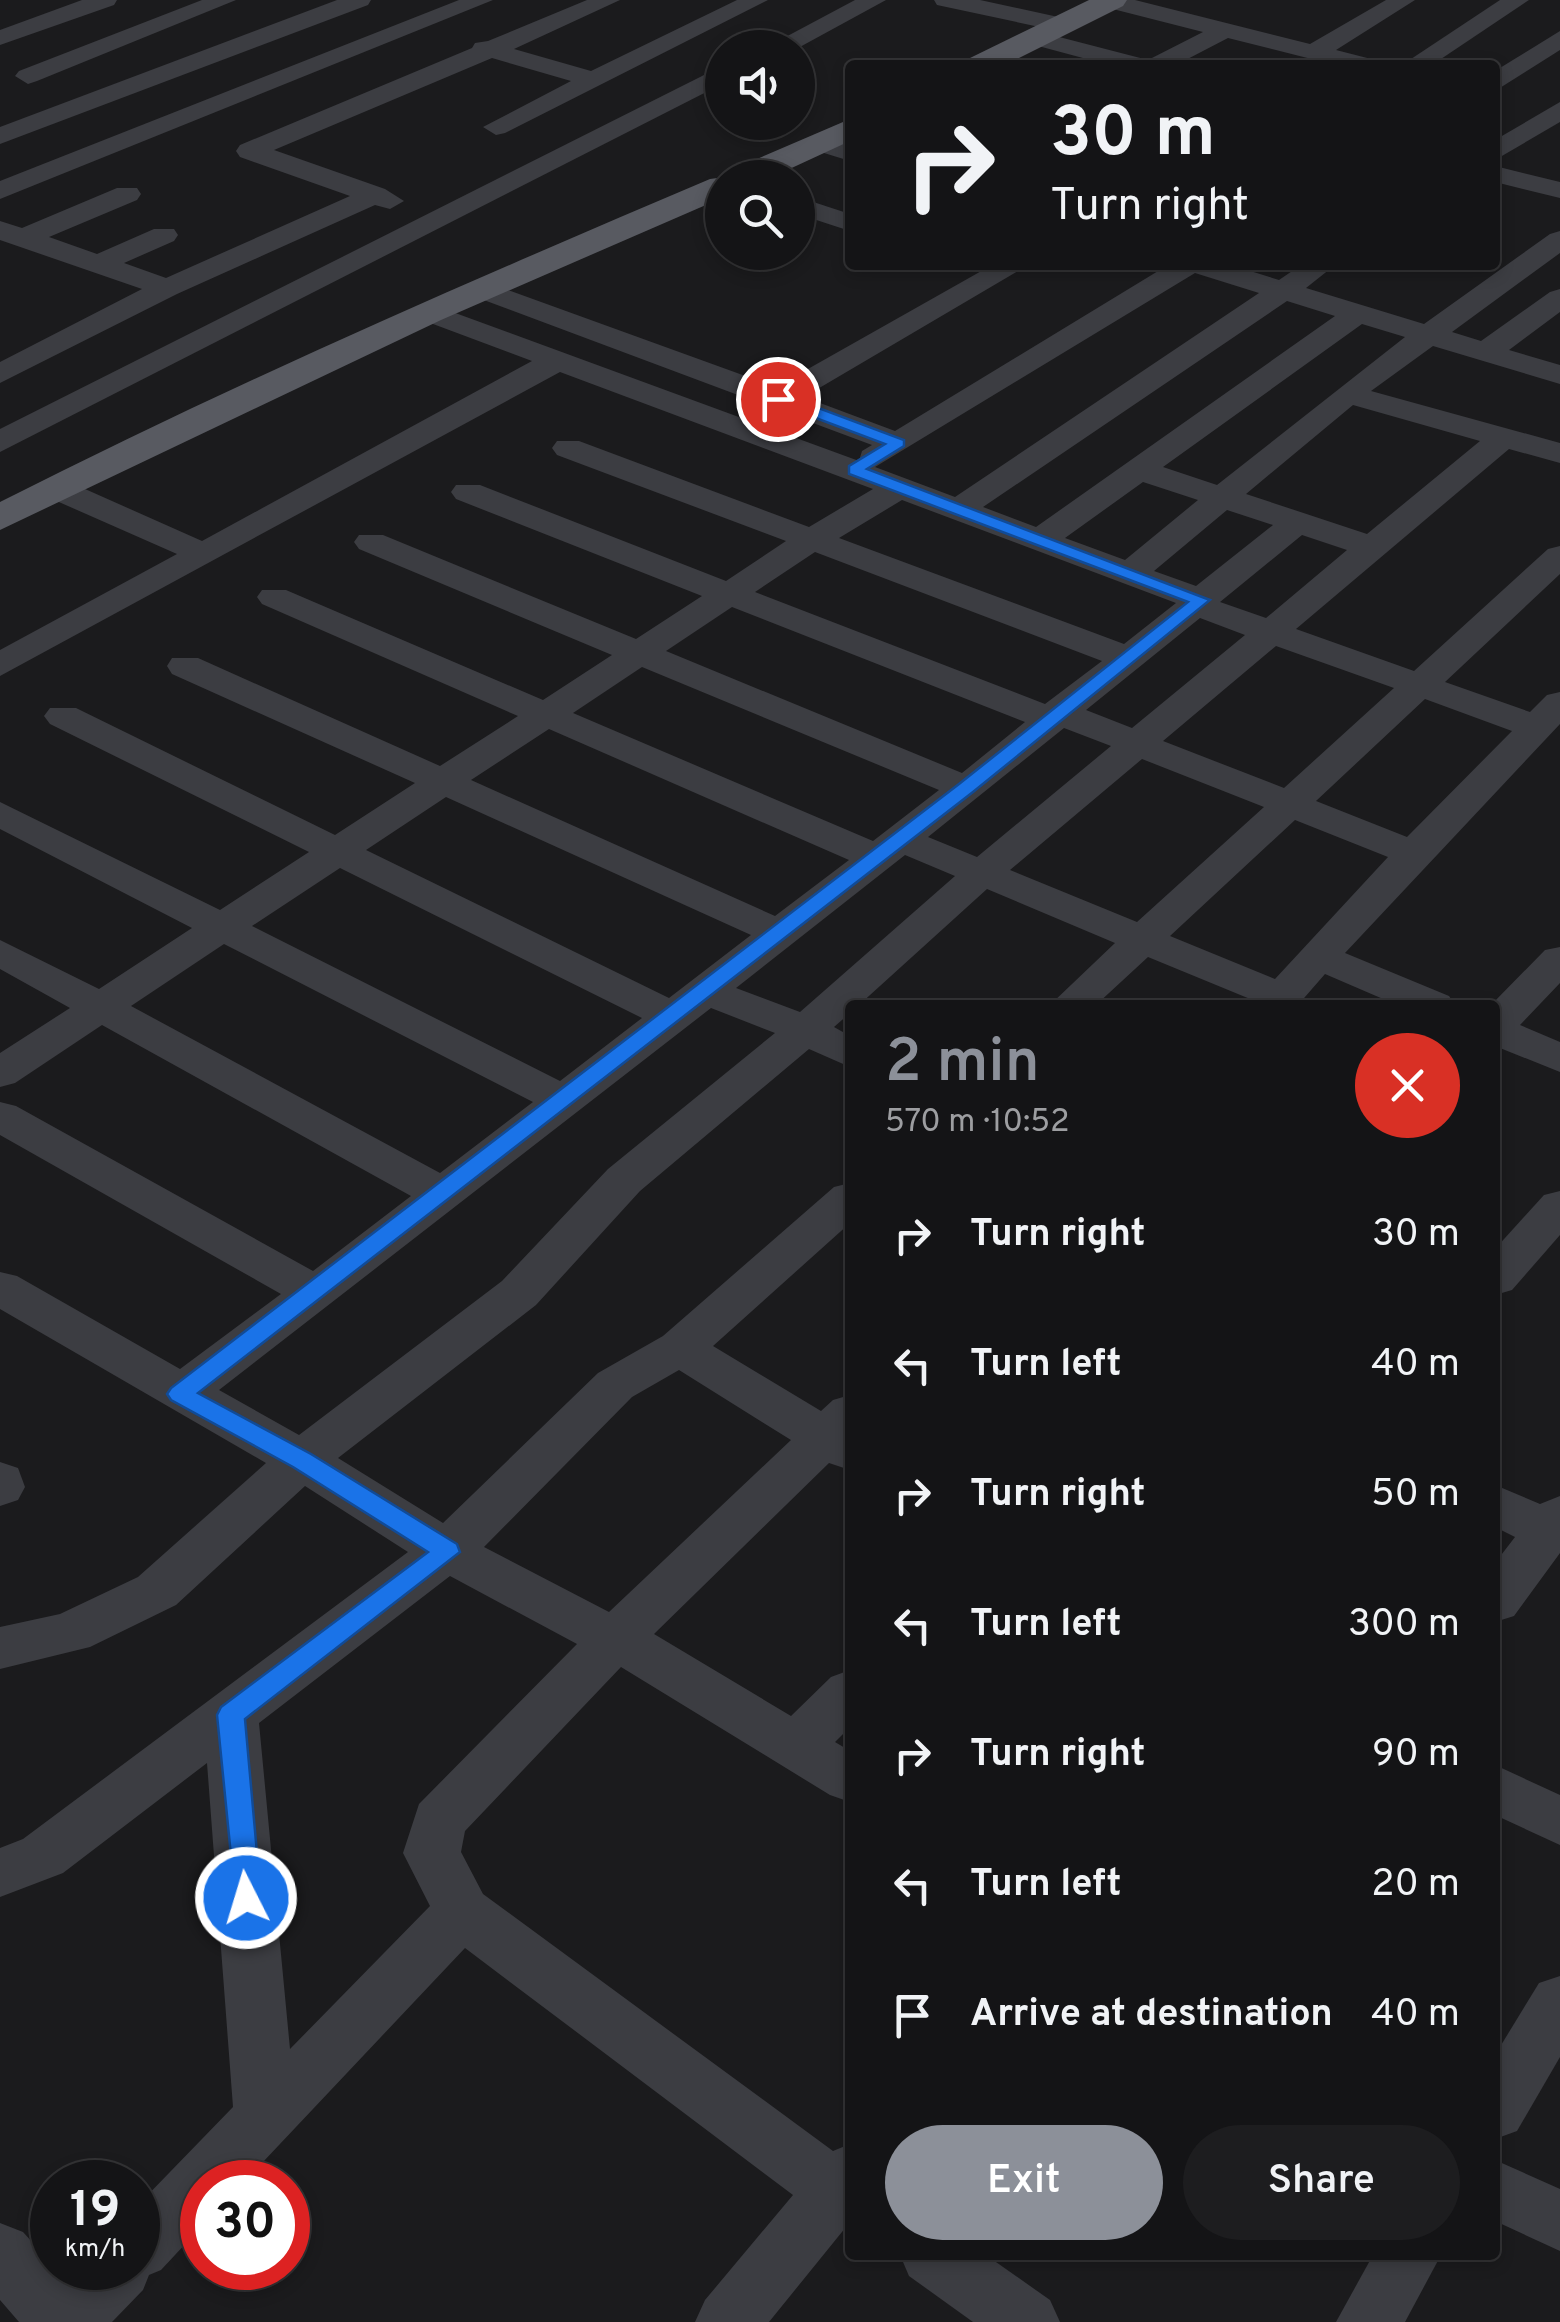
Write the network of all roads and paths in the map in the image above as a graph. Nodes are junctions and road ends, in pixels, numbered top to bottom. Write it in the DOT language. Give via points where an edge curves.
graph roads {
  1 [pos="105,0"];
  2 [pos="224,0"];
  3 [pos="310,0"];
  4 [pos="481,0"];
  5 [pos="608,0"];
  6 [pos="756,0"];
  7 [pos="874,0"];
  8 [pos="946,0"];
  9 [pos="1403,0"];
  10 [pos="1517,0"];
  11 [pos="350,4"];
  12 [pos="1104,4"];
  13 [pos="1050,21"];
  14 [pos="1224,21"];
  15 [pos="412,28"];
  16 [pos="813,30"];
  17 [pos="0,38"];
  18 [pos="1560,38"];
  19 [pos="493,51"];
  20 [pos="1320,58"];
  21 [pos="989,60"];
  22 [pos="1128,60"];
  23 [pos="1165,60"];
  24 [pos="1423,60"];
  25 [pos="0,66"];
  26 [pos="28,76"];
  27 [pos="593,79"];
  28 [pos="705,83"];
  29 [pos="1506,97"];
  30 [pos="100,99"];
  31 [pos="1559,113"];
  32 [pos="172,125"];
  33 [pos="9,126"];
  34 [pos="496,127"];
  35 [pos="840,141"];
  36 [pos="1500,149"];
  37 [pos="790,160"];
  38 [pos="1500,175"];
  39 [pos="1560,190"];
  40 [pos="0,191"];
  41 [pos="705,193"];
  42 [pos="127,194"];
  43 [pos="375,195"];
  44 [pos="815,211"];
  45 [pos="440,218"];
  46 [pos="845,221"];
  47 [pos="11,234"];
  48 [pos="164,236"];
  49 [pos="1560,240"];
  50 [pos="99,264"];
  51 [pos="1004,270"];
  52 [pos="1180,270"];
  53 [pos="1216,270"];
  54 [pos="1312,270"];
  55 [pos="167,288"];
  56 [pos="483,290"];
  57 [pos="1282,290"];
  58 [pos="1560,298"];
  59 [pos="428,312"];
  60 [pos="1358,313"];
  61 [pos="1428,335"];
  62 [pos="1486,352"];
  63 [pos="558,360"];
  64 [pos="0,374"];
  65 [pos="1560,375"];
  66 [pos="1348,394"];
  67 [pos="778,399"];
  68 [pos="1505,436"];
  69 [pos="0,442"];
  70 [pos="898,443"];
  71 [pos="568,448"];
  72 [pos="1560,453"];
  73 [pos="854,470"];
  74 [pos="1140,470"];
  75 [pos="902,487"];
  76 [pos="56,488"];
  77 [pos="468,492"];
  78 [pos="1222,498"];
  79 [pos="959,509"];
  80 [pos="0,518"];
  81 [pos="1298,522"];
  82 [pos="814,538"];
  83 [pos="1042,539"];
  84 [pos="372,542"];
  85 [pos="1371,547"];
  86 [pos="204,554"];
  87 [pos="1560,556"];
  88 [pos="1130,573"];
  89 [pos="730,594"];
  90 [pos="274,597"];
  91 [pos="1198,603"];
  92 [pos="1270,632"];
  93 [pos="641,652"];
  94 [pos="1128,658"];
  95 [pos="0,665"];
  96 [pos="185,666"];
  97 [pos="1418,686"];
  98 [pos="63,716"];
  99 [pos="544,716"];
  100 [pos="1054,716"];
  101 [pos="1550,719"];
  102 [pos="1137,743"];
  103 [pos="444,781"];
  104 [pos="966,788"];
  105 [pos="1291,804"];
  106 [pos="0,814"];
  107 [pos="888,848"];
  108 [pos="338,852"];
  109 [pos="1413,853"];
  110 [pos="982,872"];
  111 [pos="224,927"];
  112 [pos="778,932"];
  113 [pos="1146,941"];
  114 [pos="0,952"];
  115 [pos="1317,956"];
  116 [pos="1560,959"];
  117 [pos="1077,1000"];
  118 [pos="1276,1000"];
  119 [pos="1279,1000"];
  120 [pos="1422,1000"];
  121 [pos="688,1003"];
  122 [pos="102,1006"];
  123 [pos="1500,1023"];
  124 [pos="806,1030"];
  125 [pos="1500,1030"];
  126 [pos="845,1050"];
  127 [pos="1560,1058"];
  128 [pos="0,1073"];
  129 [pos="563,1100"];
  130 [pos="0,1116"];
  131 [pos="443,1194"];
  132 [pos="845,1202"];
  133 [pos="1560,1206"];
  134 [pos="1500,1273"];
  135 [pos="0,1288"];
  136 [pos="316,1293"];
  137 [pos="680,1348"];
  138 [pos="180,1394"];
  139 [pos="842,1435"];
  140 [pos="302,1460"];
  141 [pos="1500,1506"];
  142 [pos="1554,1523"];
  143 [pos="447,1552"];
  144 [pos="1500,1595"];
  145 [pos="615,1639"];
  146 [pos="0,1648"];
  147 [pos="845,1697"];
  148 [pos="231,1715"];
  149 [pos="796,1746"];
  150 [pos="845,1776"];
  151 [pos="1500,1791"];
  152 [pos="1560,1822"];
  153 [pos="0,1874"];
  154 [pos="462,1912"];
  155 [pos="1560,2002"];
  156 [pos="1500,2103"];
  157 [pos="265,2116"];
  158 [pos="845,2186"];
  159 [pos="845,2188"];
  160 [pos="1500,2190"];
  161 [pos="1560,2220"];
  162 [pos="160,2226"];
  163 [pos="0,2253"];
  164 [pos="1405,2260"];
  165 [pos="97,2290"];
  166 [pos="64,2322"];
  167 [pos="728,2322"];
  168 [pos="1368,2322"];
  1 -- 17 [label="street"];
  2 -- 26 [label="street"];
  3 -- 11 [label="street"];
  4 -- 15 [label="street"];
  5 -- 19 [label="street"];
  6 -- 27 [label="street"];
  7 -- 16 [label="street"];
  8 -- 13 [label="street"];
  9 -- 20 [label="street"];
  10 -- 24 [label="street"];
  11 -- 15 [label="street"];
  11 -- 30 [label="street"];
  12 -- 13 [label="main road"];
  12 -- 14 [label="street"];
  13 -- 21 [label="main road"];
  13 -- 22 [label="street"];
  14 -- 20 [label="street"];
  14 -- 23 [label="street"];
  15 -- 19 [label="street"];
  15 -- 32 [label="street"];
  18 -- 29 [label="street"];
  19 -- 27 [label="street"];
  19 -- 43 [label="street" via="250,151"];
  25 -- 26 [label="street"];
  26 -- 30 [label="street"];
  27 -- 34 [label="street"];
  28 -- 45 [label="street"];
  29 -- 31 [label="street"];
  30 -- 32 [label="street"];
  30 -- 33 [label="street"];
  31 -- 36 [label="street"];
  32 -- 40 [label="street"];
  35 -- 37 [label="main road"];
  38 -- 39 [label="street"];
  41 -- 56 [label="main road"];
  42 -- 47 [label="street"];
  43 -- 45 [label="street"];
  43 -- 55 [label="street"];
  44 -- 46 [label="street"];
  45 -- 69 [label="street"];
  47 -- 50 [label="street"];
  48 -- 50 [label="street"];
  49 -- 61 [label="street"];
  50 -- 55 [label="street"];
  51 -- 67 [label="street"];
  52 -- 70 [label="street"];
  53 -- 57 [label="street"];
  54 -- 57 [label="street"];
  55 -- 64 [label="street"];
  56 -- 59 [label="main road"];
  56 -- 67 [label="street"];
  57 -- 60 [label="street"];
  57 -- 79 [label="street"];
  58 -- 62 [label="street"];
  59 -- 63 [label="street"];
  59 -- 76 [label="main road"];
  60 -- 61 [label="street"];
  60 -- 74 [label="street"];
  61 -- 62 [label="street"];
  61 -- 66 [label="street"];
  62 -- 65 [label="street"];
  63 -- 73 [label="street"];
  63 -- 86 [label="street"];
  66 -- 68 [label="street"];
  66 -- 78 [label="street"];
  67 -- 70 [label="street"];
  68 -- 72 [label="street"];
  68 -- 85 [label="street"];
  70 -- 73 [label="street"];
  71 -- 82 [label="street"];
  73 -- 75 [label="street"];
  74 -- 78 [label="street"];
  74 -- 83 [label="street"];
  75 -- 79 [label="street"];
  75 -- 82 [label="street"];
  76 -- 80 [label="main road"];
  76 -- 86 [label="street"];
  77 -- 89 [label="street"];
  78 -- 81 [label="street"];
  78 -- 88 [label="street"];
  79 -- 83 [label="street"];
  81 -- 85 [label="street"];
  81 -- 91 [label="street"];
  82 -- 89 [label="street"];
  82 -- 94 [label="street"];
  83 -- 88 [label="street"];
  84 -- 93 [label="street"];
  85 -- 92 [label="street"];
  86 -- 95 [label="street"];
  87 -- 97 [label="street"];
  88 -- 91 [label="street"];
  89 -- 93 [label="street"];
  89 -- 100 [label="street"];
  90 -- 99 [label="street"];
  91 -- 92 [label="street"];
  91 -- 94 [label="street"];
  92 -- 97 [label="street"];
  92 -- 102 [label="street"];
  93 -- 99 [label="street"];
  93 -- 104 [label="street"];
  94 -- 100 [label="street"];
  96 -- 103 [label="street"];
  97 -- 101 [label="street"];
  97 -- 105 [label="street"];
  98 -- 108 [label="street"];
  99 -- 103 [label="street"];
  99 -- 107 [label="street"];
  100 -- 102 [label="street"];
  100 -- 104 [label="street"];
  101 -- 109 [label="street"];
  102 -- 105 [label="street"];
  102 -- 110 [label="street"];
  103 -- 108 [label="street"];
  103 -- 112 [label="street"];
  104 -- 107 [label="street"];
  105 -- 109 [label="street"];
  105 -- 113 [label="street"];
  106 -- 111 [label="street"];
  107 -- 110 [label="street"];
  107 -- 112 [label="street"];
  108 -- 111 [label="street"];
  108 -- 121 [label="street"];
  109 -- 115 [label="street"];
  110 -- 113 [label="street"];
  110 -- 124 [label="street"];
  111 -- 122 [label="street"];
  111 -- 129 [label="street"];
  112 -- 121 [label="street"];
  113 -- 117 [label="street"];
  113 -- 118 [label="street"];
  114 -- 122 [label="street"];
  115 -- 119 [label="street"];
  115 -- 120 [label="street"];
  116 -- 123 [label="street"];
  121 -- 124 [label="street"];
  121 -- 129 [label="street"];
  122 -- 128 [label="street"];
  122 -- 131 [label="street"];
  124 -- 126 [label="street"];
  124 -- 140 [label="street" via="624,1180 519,1293"];
  125 -- 127 [label="street"];
  129 -- 131 [label="street"];
  130 -- 136 [label="street"];
  131 -- 136 [label="street"];
  132 -- 137 [label="street"];
  133 -- 134 [label="street"];
  135 -- 138 [label="street"];
  136 -- 138 [label="street"];
  137 -- 139 [label="street"];
  137 -- 143 [label="street" via="615,1384"];
  138 -- 140 [label="street"];
  139 -- 145 [label="street"];
  140 -- 143 [label="street"];
  140 -- 146 [label="street" via="157,1590 71,1632"];
  141 -- 142 [label="street"];
  142 -- 144 [label="street"];
  143 -- 145 [label="street"];
  143 -- 148 [label="street"];
  145 -- 149 [label="street"];
  145 -- 154 [label="street" via="439,1821 432,1852"];
  147 -- 149 [label="street"];
  148 -- 153 [label="street" via="43,1856"];
  148 -- 157 [label="street"];
  149 -- 150 [label="street"];
  151 -- 152 [label="street"];
  154 -- 157 [label="street"];
  154 -- 158 [label="street" via="685,2082"];
  155 -- 156 [label="street"];
  157 -- 162 [label="street"];
  159 -- 167 [label="street"];
  160 -- 161 [label="street"];
  163 -- 166 [label="street"];
  164 -- 168 [label="street"];
  165 -- 166 [label="street"];
}
